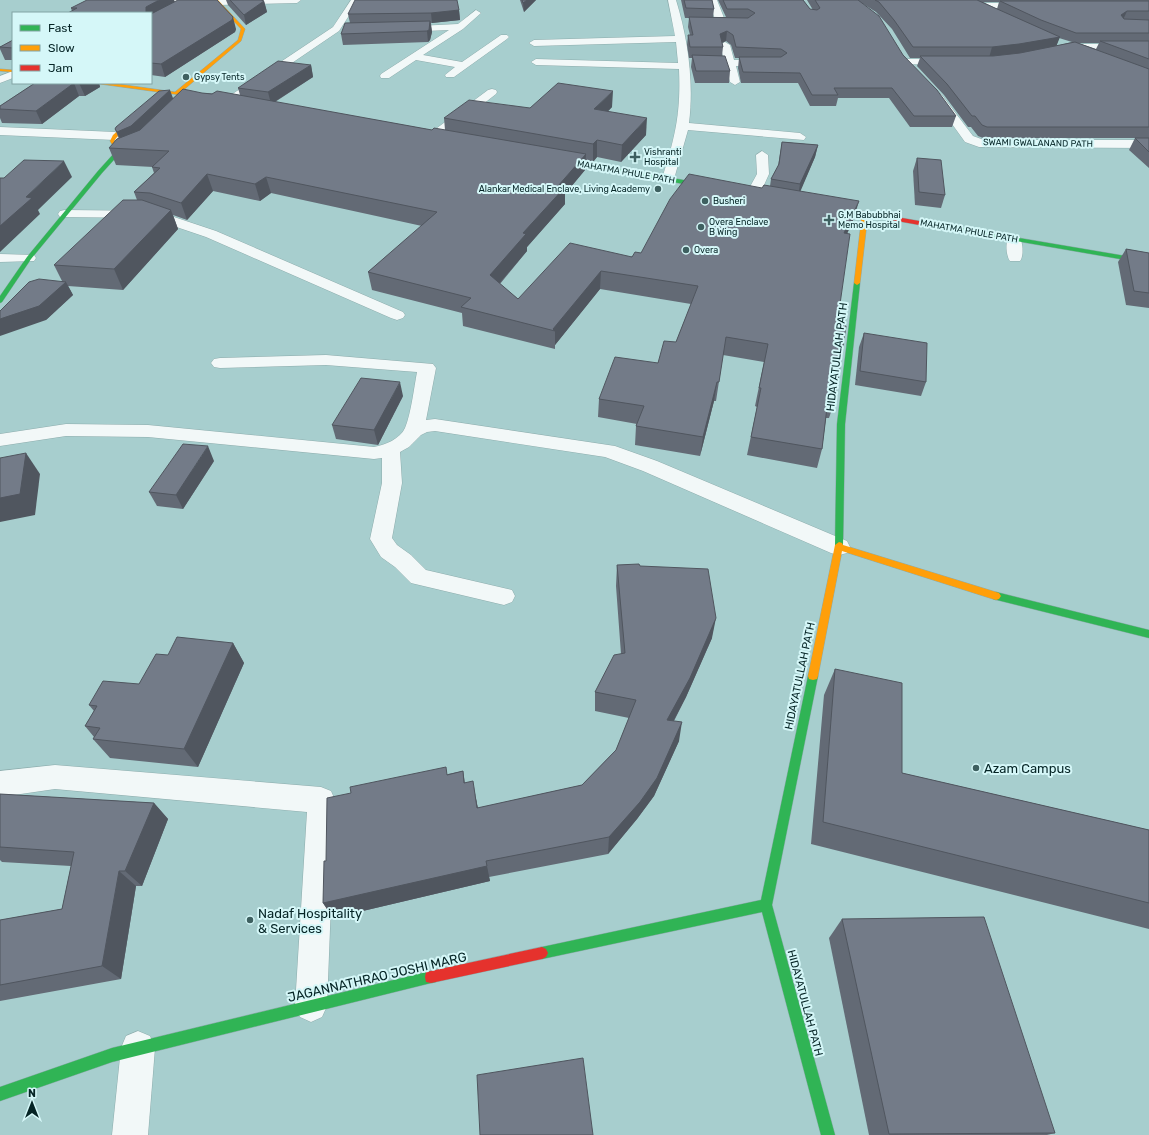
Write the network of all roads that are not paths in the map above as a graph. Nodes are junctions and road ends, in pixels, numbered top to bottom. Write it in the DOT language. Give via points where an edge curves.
graph roads {
  1 [pos="155,0"];
  2 [pos="297,0"];
  3 [pos="355,0"];
  4 [pos="672,0"];
  5 [pos="713,0"];
  6 [pos="965,0"];
  7 [pos="217,1"];
  8 [pos="190,2"];
  9 [pos="975,6"];
  10 [pos="177,9"];
  11 [pos="476,13"];
  12 [pos="721,23"];
  13 [pos="460,28"];
  14 [pos="336,29"];
  15 [pos="350,29"];
  16 [pos="504,37"];
  17 [pos="400,39"];
  18 [pos="681,39"];
  19 [pos="1149,39"];
  20 [pos="534,43"];
  21 [pos="725,45"];
  22 [pos="415,46"];
  23 [pos="1073,47"];
  24 [pos="1149,47"];
  25 [pos="429,48"];
  26 [pos="1052,52"];
  27 [pos="1149,54"];
  28 [pos="659,55"];
  29 [pos="415,57"];
  30 [pos="555,57"];
  31 [pos="680,59"];
  32 [pos="536,62"];
  33 [pos="959,62"];
  34 [pos="730,63"];
  35 [pos="779,63"];
  36 [pos="464,65"];
  37 [pos="0,70"];
  38 [pos="12,71"];
  39 [pos="915,72"];
  40 [pos="12,74"];
  41 [pos="450,75"];
  42 [pos="385,76"];
  43 [pos="0,80"];
  44 [pos="735,82"];
  45 [pos="107,84"];
  46 [pos="929,88"];
  47 [pos="492,92"];
  48 [pos="177,98"];
  49 [pos="158,99"];
  50 [pos="221,100"];
  51 [pos="244,104"];
  52 [pos="147,108"];
  53 [pos="684,126"];
  54 [pos="3,134"];
  55 [pos="115,136"];
  56 [pos="146,136"];
  57 [pos="430,136"];
  58 [pos="800,137"];
  59 [pos="448,140"];
  60 [pos="1149,144"];
  61 [pos="119,151"];
  62 [pos="762,154"];
  63 [pos="547,159"];
  64 [pos="668,179"];
  65 [pos="723,189"];
  66 [pos="753,194"];
  67 [pos="818,206"];
  68 [pos="65,214"];
  69 [pos="865,214"];
  70 [pos="1014,239"];
  71 [pos="0,258"];
  72 [pos="29,258"];
  73 [pos="1015,258"];
  74 [pos="1149,262"];
  75 [pos="0,301"];
  76 [pos="397,315"];
  77 [pos="220,363"];
  78 [pos="414,430"];
  79 [pos="0,440"];
  80 [pos="390,450"];
  81 [pos="839,547"];
  82 [pos="504,596"];
  83 [pos="1149,634"];
  84 [pos="0,784"];
  85 [pos="766,905"];
  86 [pos="311,1006"];
  87 [pos="138,1048"];
  88 [pos="0,1094"];
  89 [pos="130,1135"];
  90 [pos="828,1135"];
  1 -- 8 [label="street"];
  2 -- 7 [label="street"];
  3 -- 14 [label="street"];
  4 -- 18 [label="street" via="682,22"];
  5 -- 12 [label="street"];
  6 -- 9 [label="street"];
  7 -- 8 [label="street"];
  7 -- 48 [label="street" via="243,29 240,40"];
  8 -- 10 [label="street"];
  9 -- 9 [label="street" via="993,14 1036,9"];
  11 -- 13 [label="street"];
  13 -- 17 [label="street" via="398,29"];
  13 -- 25 [label="street"];
  14 -- 15 [label="street"];
  14 -- 50 [label="street"];
  16 -- 36 [label="street"];
  18 -- 20 [label="street"];
  18 -- 31 [label="street"];
  19 -- 23 [label="street" via="1054,40"];
  21 -- 34 [label="street"];
  22 -- 25 [label="street"];
  23 -- 24 [label="street"];
  23 -- 26 [label="street"];
  23 -- 27 [label="street" via="1093,55"];
  25 -- 29 [label="street"];
  28 -- 30 [label="street"];
  29 -- 36 [label="street"];
  29 -- 42 [label="street"];
  31 -- 32 [label="street"];
  31 -- 34 [label="street"];
  31 -- 53 [label="street" via="681,80 686,96"];
  33 -- 39 [label="street" via="904,58"];
  34 -- 35 [label="street"];
  34 -- 44 [label="street"];
  36 -- 41 [label="street"];
  37 -- 38 [label="street"];
  40 -- 43 [label="street"];
  45 -- 48 [label="street"];
  46 -- 60 [label="street, SWAMI GWALANAND PATH" via="969,139 975,142"];
  47 -- 57 [label="street"];
  48 -- 49 [label="street"];
  48 -- 50 [label="street"];
  50 -- 51 [label="street"];
  52 -- 55 [label="street"];
  53 -- 58 [label="street"];
  53 -- 64 [label="street"];
  54 -- 55 [label="street"];
  55 -- 61 [label="street" via="112,142"];
  56 -- 61 [label="street" via="141,142"];
  57 -- 59 [label="street"];
  61 -- 68 [label="street"];
  62 -- 66 [label="street" via="763,174"];
  63 -- 64 [label="street, MAHATMA PHULE PATH"];
  64 -- 65 [label="street, MAHATMA PHULE PATH"];
  67 -- 69 [label="street, MAHATMA PHULE PATH"];
  68 -- 72 [label="street"];
  68 -- 76 [label="street" via="151,214 211,234"];
  69 -- 70 [label="street, MAHATMA PHULE PATH"];
  69 -- 81 [label="street, HIDAYATULLAH PATH" via="841,424"];
  70 -- 73 [label="street"];
  70 -- 74 [label="street, MAHATMA PHULE PATH"];
  71 -- 72 [label="street"];
  72 -- 75 [label="street"];
  77 -- 78 [label="street" via="326,360 427,368"];
  78 -- 80 [label="street" via="402,443"];
  78 -- 81 [label="street" via="435,425 608,451 650,466"];
  79 -- 80 [label="street" via="66,430 148,431 374,453"];
  80 -- 82 [label="street" via="394,463 392,484 380,539 419,577"];
  81 -- 83 [label="street" via="981,592"];
  81 -- 85 [label="street, HIDAYATULLAH PATH"];
  84 -- 86 [label="street" via="55,777 321,800"];
  85 -- 86 [label="street, JAGANNATHRAO JOSHI MARG" via="396,985"];
  85 -- 90 [label="street, HIDAYATULLAH PATH"];
  86 -- 87 [label="street, JAGANNATHRAO JOSHI MARG"];
  87 -- 88 [label="street, JAGANNATHRAO JOSHI MARG"];
  87 -- 89 [label="street"];
}
